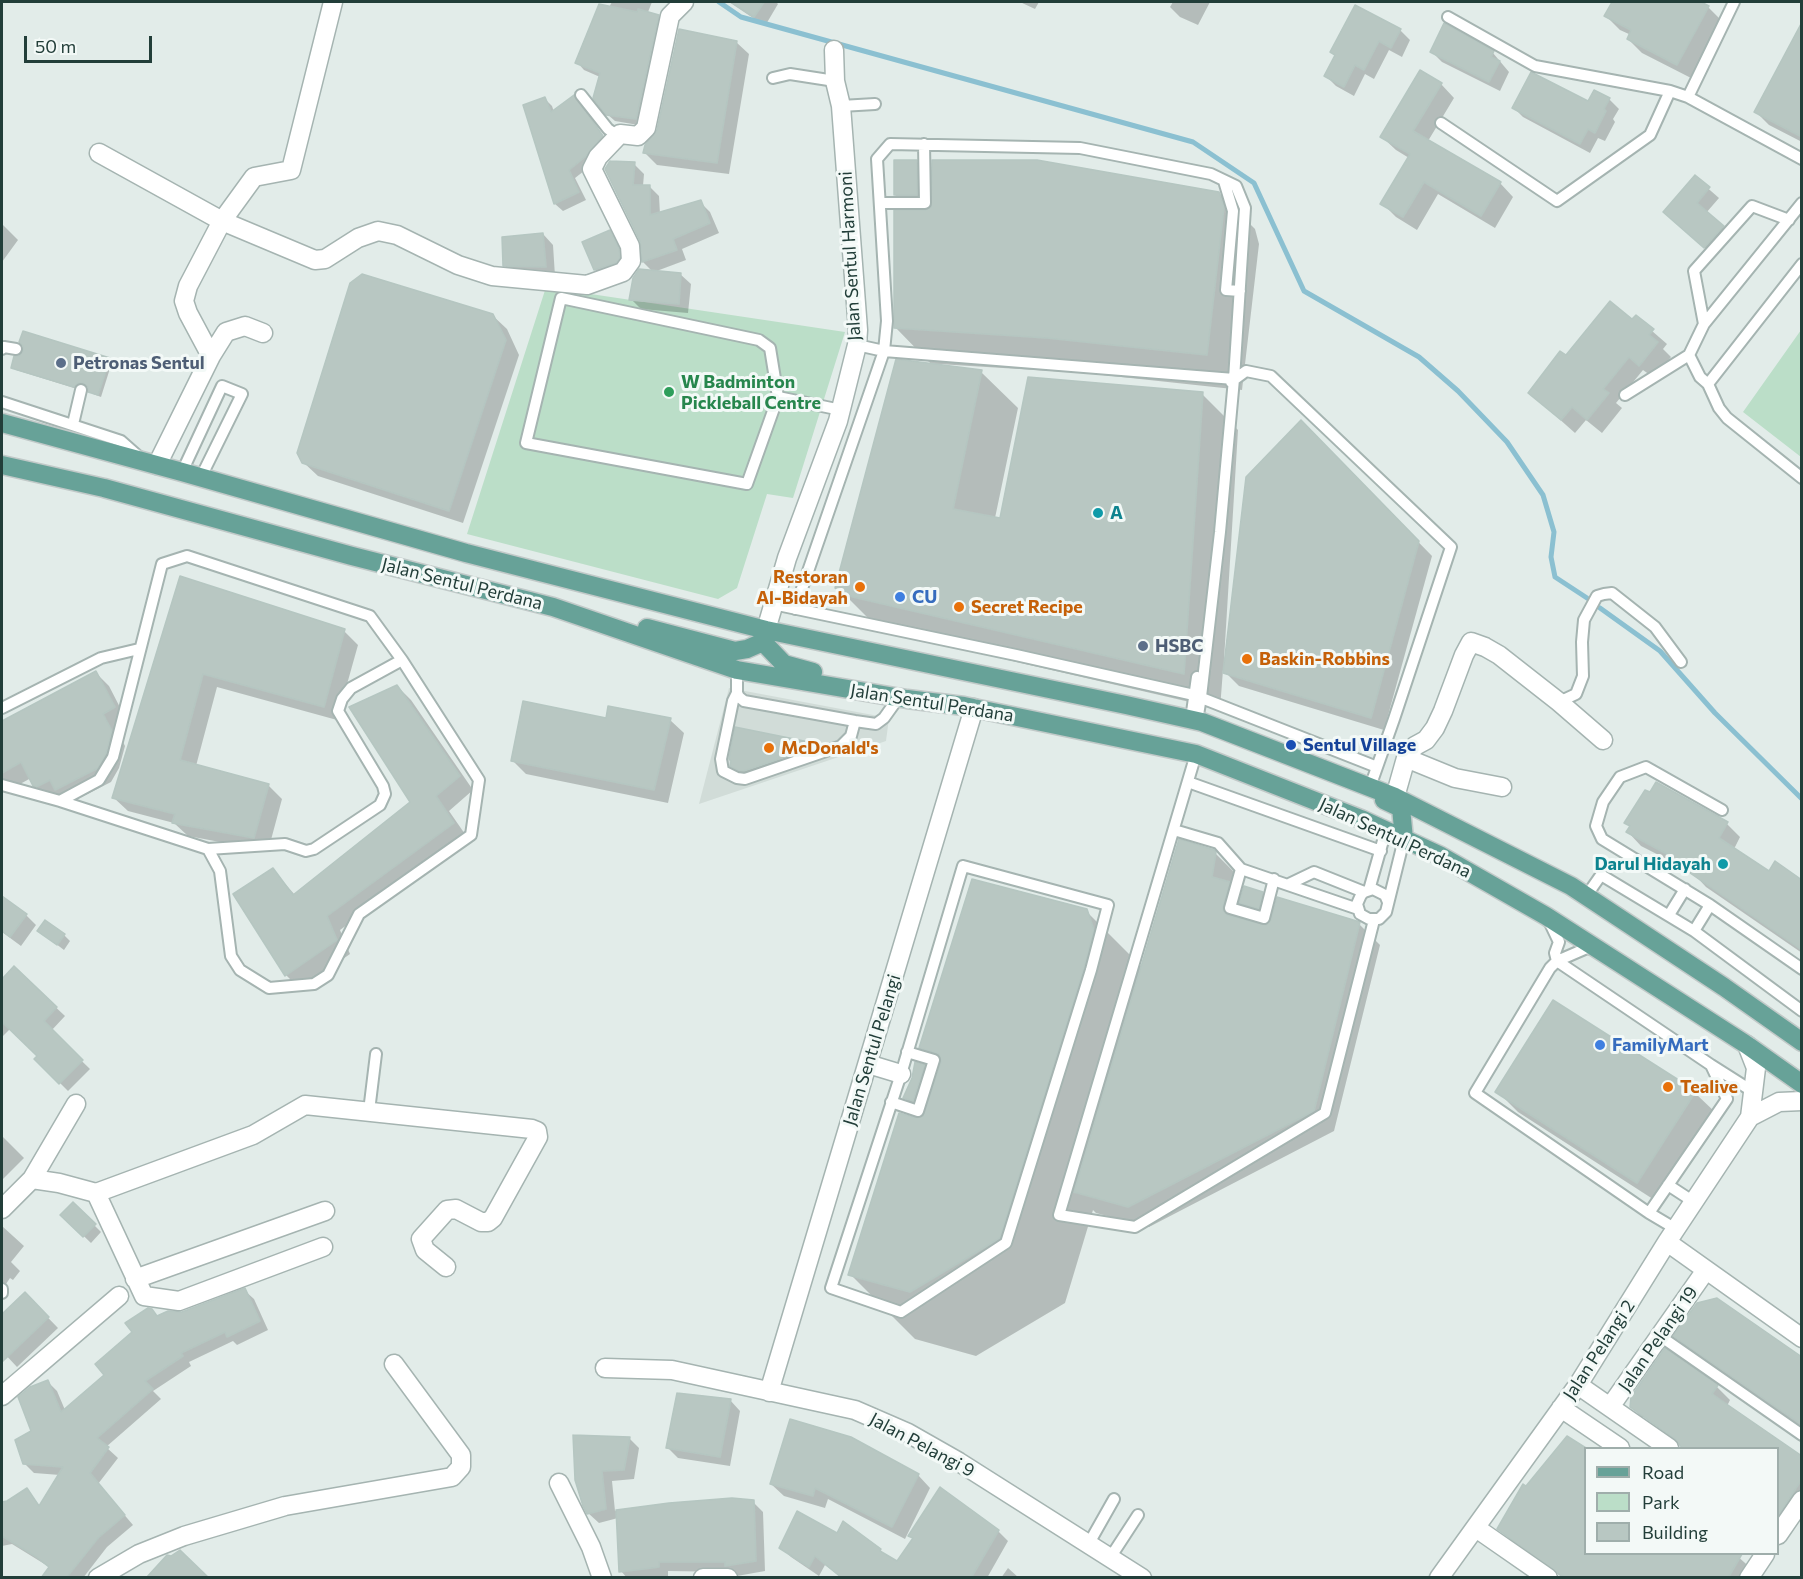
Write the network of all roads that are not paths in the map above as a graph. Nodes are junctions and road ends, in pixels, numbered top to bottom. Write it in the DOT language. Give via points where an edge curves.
graph roads {
  1 [pos="333,2"];
  2 [pos="684,2"];
  3 [pos="1734,2"];
  4 [pos="1448,17"];
  5 [pos="834,50"];
  6 [pos="773,78"];
  7 [pos="835,81"];
  8 [pos="1670,91"];
  9 [pos="582,95"];
  10 [pos="1688,97"];
  11 [pos="875,104"];
  12 [pos="841,106"];
  13 [pos="1441,123"];
  14 [pos="618,136"];
  15 [pos="924,144"];
  16 [pos="99,153"];
  17 [pos="1802,159"];
  18 [pos="881,203"];
  19 [pos="1802,203"];
  20 [pos="1789,220"];
  21 [pos="222,221"];
  22 [pos="1802,264"];
  23 [pos="1704,324"];
  24 [pos="263,333"];
  25 [pos="856,345"];
  26 [pos="2,349"];
  27 [pos="16,349"];
  28 [pos="884,351"];
  29 [pos="1689,355"];
  30 [pos="211,357"];
  31 [pos="1234,379"];
  32 [pos="1708,384"];
  33 [pos="81,390"];
  34 [pos="1625,395"];
  35 [pos="778,397"];
  36 [pos="2,402"];
  37 [pos="841,410"];
  38 [pos="2,423"];
  39 [pos="73,424"];
  40 [pos="151,463"];
  41 [pos="2,465"];
  42 [pos="182,472"];
  43 [pos="201,477"];
  44 [pos="1802,478"];
  45 [pos="773,604"];
  46 [pos="553,607"];
  47 [pos="795,609"];
  48 [pos="764,636"];
  49 [pos="139,649"];
  50 [pos="402,660"];
  51 [pos="1681,662"];
  52 [pos="737,670"];
  53 [pos="737,693"];
  54 [pos="872,693"];
  55 [pos="1197,696"];
  56 [pos="899,697"];
  57 [pos="1559,702"];
  58 [pos="2,708"];
  59 [pos="974,708"];
  60 [pos="1194,720"];
  61 [pos="855,721"];
  62 [pos="1603,740"];
  63 [pos="1196,754"];
  64 [pos="1407,758"];
  65 [pos="1377,767"];
  66 [pos="1188,782"];
  67 [pos="1364,784"];
  68 [pos="2,785"];
  69 [pos="1502,787"];
  70 [pos="1395,797"];
  71 [pos="60,801"];
  72 [pos="1722,810"];
  73 [pos="1453,826"];
  74 [pos="1174,830"];
  75 [pos="1398,831"];
  76 [pos="208,849"];
  77 [pos="1381,851"];
  78 [pos="1241,869"];
  79 [pos="1274,879"];
  80 [pos="1288,884"];
  81 [pos="1685,889"];
  82 [pos="1367,891"];
  83 [pos="1587,895"];
  84 [pos="1388,902"];
  85 [pos="1710,905"];
  86 [pos="1358,909"];
  87 [pos="1669,915"];
  88 [pos="1546,916"];
  89 [pos="1374,920"];
  90 [pos="1694,931"];
  91 [pos="1604,952"];
  92 [pos="1557,962"];
  93 [pos="1802,969"];
  94 [pos="1802,1011"];
  95 [pos="1802,1042"];
  96 [pos="1747,1046"];
  97 [pos="907,1052"];
  98 [pos="376,1054"];
  99 [pos="868,1064"];
  100 [pos="1711,1065"];
  101 [pos="900,1074"];
  102 [pos="1802,1084"];
  103 [pos="1752,1091"];
  104 [pos="1802,1101"];
  105 [pos="891,1102"];
  106 [pos="76,1104"];
  107 [pos="369,1111"];
  108 [pos="1750,1117"];
  109 [pos="32,1179"];
  110 [pos="1668,1185"];
  111 [pos="96,1193"];
  112 [pos="1694,1203"];
  113 [pos="2,1209"];
  114 [pos="325,1211"];
  115 [pos="1649,1213"];
  116 [pos="1672,1236"];
  117 [pos="323,1247"];
  118 [pos="446,1267"];
  119 [pos="1706,1270"];
  120 [pos="135,1279"];
  121 [pos="119,1296"];
  122 [pos="1660,1336"];
  123 [pos="1802,1338"];
  124 [pos="394,1364"];
  125 [pos="605,1368"];
  126 [pos="1578,1385"];
  127 [pos="769,1392"];
  128 [pos="2,1396"];
  129 [pos="1610,1407"];
  130 [pos="1561,1408"];
  131 [pos="1802,1435"];
  132 [pos="1617,1447"];
  133 [pos="1666,1447"];
  134 [pos="559,1483"];
  135 [pos="1114,1500"];
  136 [pos="1802,1500"];
  137 [pos="1138,1515"];
  138 [pos="1476,1528"];
  139 [pos="1779,1529"];
  140 [pos="1088,1545"];
  141 [pos="1764,1555"];
  142 [pos="1110,1558"];
  143 [pos="98,1578"];
  144 [pos="602,1578"];
  145 [pos="703,1578"];
  146 [pos="728,1578"];
  147 [pos="1142,1578"];
  148 [pos="1439,1578"];
  149 [pos="1548,1578"];
  150 [pos="1749,1578"];
  1 -- 21 [label="street" via="291,170 254,177"];
  2 -- 14 [label="street" via="670,16 646,128 638,136"];
  3 -- 10 [label="lane"];
  4 -- 8 [label="lane" via="1535,66"];
  5 -- 7 [label="street, Jalan Sentul Harmoni"];
  6 -- 7 [label="lane" via="790,74"];
  7 -- 12 [label="street, Jalan Sentul Harmoni"];
  8 -- 10 [label="lane"];
  8 -- 13 [label="lane" via="1650,135 1557,201"];
  9 -- 14 [label="lane"];
  10 -- 17 [label="lane"];
  11 -- 12 [label="lane"];
  12 -- 25 [label="street, Jalan Sentul Harmoni"];
  14 -- 21 [label="street" via="592,169 630,246 631,261 623,272 586,285 492,276 458,265 397,235 378,231 358,238 325,259 315,260"];
  15 -- 18 [label="lane" via="890,144 878,159"];
  15 -- 18 [label="lane" via="925,203"];
  15 -- 31 [label="lane" via="1080,148 1211,174 1236,186 1245,208"];
  16 -- 21 [label="street"];
  18 -- 28 [label="lane" via="887,321"];
  19 -- 20 [label="lane"];
  20 -- 23 [label="lane"];
  20 -- 23 [label="lane" via="1752,206 1694,271"];
  21 -- 30 [label="street" via="184,301"];
  22 -- 32 [label="lane"];
  23 -- 29 [label="lane"];
  24 -- 30 [label="street" via="245,326 226,332"];
  25 -- 28 [label="lane"];
  25 -- 37 [label="street, Jalan Sentul Harmoni"];
  26 -- 27 [label="lane"];
  28 -- 31 [label="lane"];
  28 -- 47 [label="lane"];
  29 -- 32 [label="lane"];
  29 -- 34 [label="lane"];
  30 -- 40 [label="street"];
  31 -- 55 [label="lane"];
  31 -- 65 [label="lane" via="1246,371 1271,376 1451,547"];
  32 -- 44 [label="lane" via="1727,418"];
  33 -- 39 [label="lane"];
  35 -- 35 [label="lane" via="747,484 526,443 561,298 759,340 770,348"];
  35 -- 37 [label="lane"];
  36 -- 39 [label="lane"];
  37 -- 45 [label="street, Jalan Sentul Harmoni"];
  38 -- 40 [label="main road, Jalan Sentul Perdana"];
  39 -- 40 [label="lane" via="121,441"];
  40 -- 42 [label="main road, Jalan Sentul Perdana"];
  41 -- 46 [label="main road, Jalan Sentul Perdana" via="104,488"];
  42 -- 43 [label="main road, Jalan Sentul Perdana"];
  42 -- 43 [label="lane" via="222,386 242,394"];
  43 -- 48 [label="main road, Jalan Sentul Perdana"];
  45 -- 47 [label="lane"];
  45 -- 48 [label="street, Jalan Sentul Harmoni"];
  46 -- 48 [label="main road" via="735,651 747,649"];
  46 -- 52 [label="main road, Jalan Sentul Perdana"];
  47 -- 55 [label="lane"];
  48 -- 54 [label="main road" via="784,664 847,681"];
  48 -- 60 [label="main road, Jalan Sentul Perdana"];
  49 -- 50 [label="lane" via="162,564 187,556 370,616"];
  49 -- 58 [label="lane" via="100,658"];
  49 -- 71 [label="lane" via="113,757 99,780"];
  50 -- 76 [label="lane" via="351,688 338,711 383,786 380,805 314,849 306,851 285,844"];
  50 -- 76 [label="lane" via="479,780 471,836 359,914 328,975 314,984 269,988 240,970 231,956 220,871"];
  51 -- 57 [label="lane" via="1655,627 1612,593 1597,596 1584,620 1583,676 1576,694"];
  52 -- 53 [label="lane"];
  52 -- 54 [label="main road, Jalan Sentul Perdana"];
  53 -- 61 [label="lane" via="744,700"];
  53 -- 61 [label="lane" via="721,759 723,771 737,778 745,779 841,746 851,736"];
  54 -- 56 [label="main road, Jalan Sentul Perdana"];
  55 -- 60 [label="lane"];
  55 -- 65 [label="lane"];
  56 -- 59 [label="main road, Jalan Sentul Perdana"];
  56 -- 61 [label="lane" via="876,724"];
  57 -- 62 [label="street"];
  57 -- 64 [label="street" via="1499,655 1472,642 1435,728"];
  59 -- 63 [label="main road, Jalan Sentul Perdana"];
  59 -- 99 [label="street, Jalan Sentul Pelangi"];
  60 -- 67 [label="main road, Jalan Sentul Perdana"];
  63 -- 66 [label="lane"];
  63 -- 75 [label="main road, Jalan Sentul Perdana"];
  64 -- 69 [label="street" via="1455,778"];
  64 -- 70 [label="street"];
  65 -- 67 [label="lane"];
  66 -- 74 [label="lane"];
  66 -- 77 [label="lane"];
  67 -- 70 [label="main road, Jalan Sentul Perdana"];
  67 -- 75 [label="main road" via="1368,793 1401,808"];
  68 -- 71 [label="lane"];
  70 -- 73 [label="main road, Jalan Sentul Perdana"];
  71 -- 76 [label="lane"];
  72 -- 81 [label="lane" via="1646,767 1620,777 1603,802 1596,826 1602,839"];
  73 -- 75 [label="main road" via="1421,819"];
  73 -- 83 [label="main road, Jalan Sentul Perdana"];
  74 -- 78 [label="lane" via="1218,843"];
  74 -- 89 [label="lane" via="1059,1215 1136,1227 1325,1113"];
  75 -- 77 [label="lane"];
  75 -- 84 [label="lane"];
  75 -- 88 [label="main road, Jalan Sentul Perdana"];
  77 -- 82 [label="lane"];
  78 -- 79 [label="lane"];
  78 -- 79 [label="lane" via="1230,908 1264,918"];
  79 -- 80 [label="lane"];
  80 -- 82 [label="lane" via="1314,872"];
  80 -- 86 [label="lane"];
  81 -- 85 [label="lane"];
  81 -- 87 [label="lane"];
  82 -- 84 [label="lane" via="1381,892"];
  82 -- 86 [label="lane" via="1358,899"];
  83 -- 87 [label="lane" via="1601,875"];
  83 -- 95 [label="main road, Jalan Sentul Perdana"];
  84 -- 89 [label="lane" via="1386,912"];
  85 -- 90 [label="lane"];
  85 -- 93 [label="lane"];
  86 -- 89 [label="lane" via="1364,917"];
  87 -- 90 [label="lane"];
  88 -- 91 [label="main road, Jalan Sentul Perdana"];
  88 -- 92 [label="lane" via="1559,942"];
  90 -- 94 [label="lane"];
  91 -- 92 [label="lane" via="1587,948"];
  91 -- 96 [label="main road, Jalan Sentul Perdana"];
  92 -- 100 [label="lane"];
  92 -- 115 [label="lane" via="1475,1093"];
  96 -- 102 [label="main road, Jalan Sentul Perdana"];
  96 -- 103 [label="street, Jalan Pelangi 2" via="1756,1068"];
  97 -- 101 [label="lane"];
  97 -- 105 [label="lane" via="934,1060 918,1111"];
  97 -- 105 [label="lane" via="963,866 1108,905 1006,1243 901,1312 831,1288"];
  98 -- 107 [label="lane"];
  99 -- 101 [label="street"];
  99 -- 127 [label="street, Jalan Sentul Pelangi"];
  100 -- 103 [label="lane"];
  100 -- 110 [label="lane" via="1727,1100"];
  101 -- 105 [label="lane"];
  103 -- 108 [label="street, Jalan Pelangi 2"];
  104 -- 108 [label="street, Jalan Pelangi 2" via="1779,1102"];
  106 -- 109 [label="street"];
  107 -- 111 [label="street" via="305,1105 253,1135"];
  107 -- 118 [label="street" via="537,1131 538,1137 494,1218 481,1222 456,1209 447,1210 422,1239 425,1250"];
  108 -- 112 [label="street, Jalan Pelangi 2"];
  109 -- 111 [label="street"];
  109 -- 113 [label="street"];
  110 -- 112 [label="lane"];
  110 -- 115 [label="lane"];
  111 -- 120 [label="street"];
  112 -- 116 [label="street, Jalan Pelangi 2"];
  114 -- 120 [label="street"];
  115 -- 116 [label="lane"];
  116 -- 119 [label="street"];
  116 -- 126 [label="street, Jalan Pelangi 2"];
  117 -- 120 [label="street" via="179,1301 144,1296"];
  119 -- 122 [label="street, Jalan Pelangi 19"];
  119 -- 123 [label="street"];
  121 -- 128 [label="street"];
  122 -- 129 [label="street, Jalan Pelangi 19"];
  122 -- 131 [label="lane"];
  124 -- 143 [label="street" via="461,1455 461,1467 452,1477 285,1506 184,1536 139,1554"];
  125 -- 127 [label="street, Jalan Pelangi 9" via="672,1370"];
  126 -- 129 [label="street"];
  126 -- 130 [label="street, Jalan Pelangi 2"];
  127 -- 140 [label="street, Jalan Pelangi 9" via="855,1410 908,1433"];
  129 -- 133 [label="street"];
  130 -- 132 [label="street"];
  130 -- 138 [label="street, Jalan Pelangi 2"];
  134 -- 144 [label="street"];
  135 -- 140 [label="lane"];
  136 -- 139 [label="street"];
  137 -- 142 [label="lane"];
  138 -- 148 [label="street, Jalan Pelangi 2"];
  138 -- 149 [label="street"];
  140 -- 142 [label="street, Jalan Pelangi 9"];
  141 -- 150 [label="street"];
  142 -- 147 [label="street, Jalan Pelangi 9"];
  145 -- 146 [label="street"];
}
